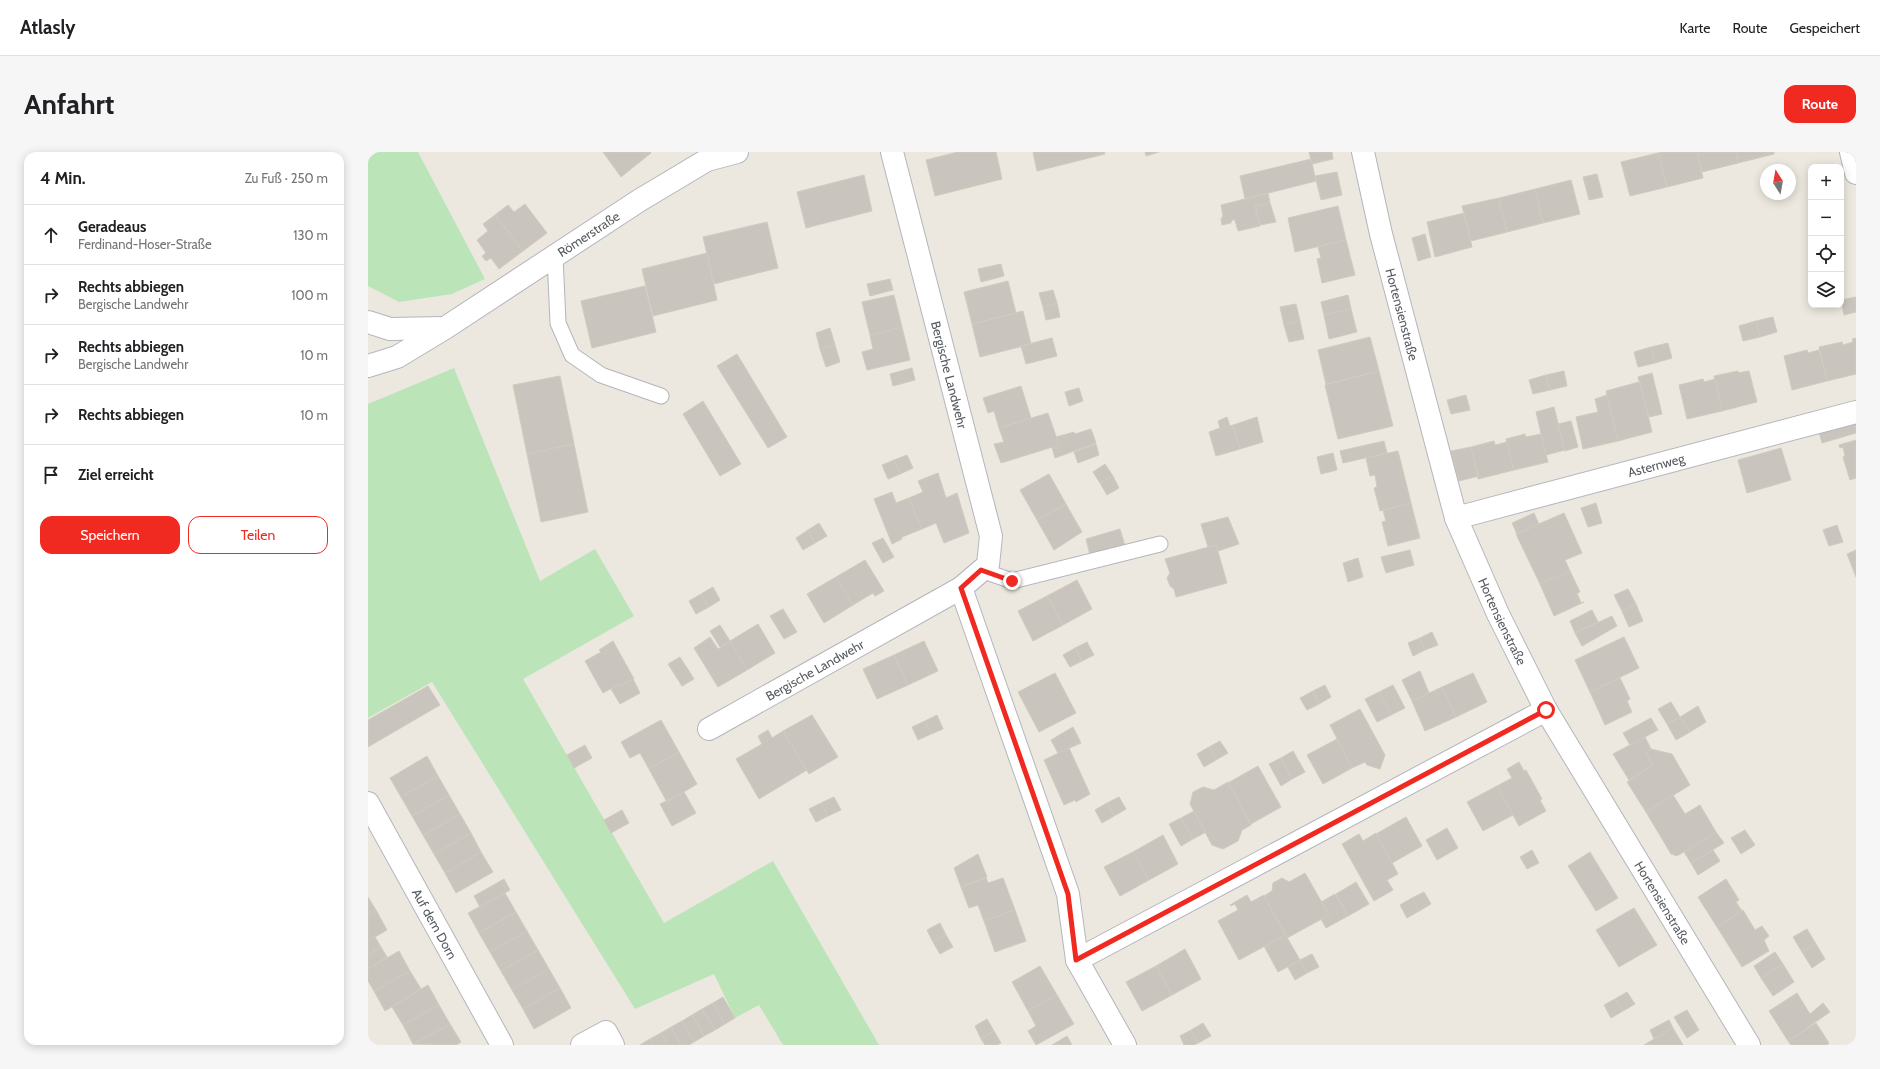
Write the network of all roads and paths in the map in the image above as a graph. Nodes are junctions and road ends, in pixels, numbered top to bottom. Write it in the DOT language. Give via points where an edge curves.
graph roads {
  1 [pos="737,152"];
  2 [pos="892,152"];
  3 [pos="1364,152"];
  4 [pos="1851,152"];
  5 [pos="1856,173"];
  6 [pos="555,256"];
  7 [pos="368,322"];
  8 [pos="445,328"];
  9 [pos="368,366"];
  10 [pos="661,396"];
  11 [pos="1856,412"];
  12 [pos="1456,518"];
  13 [pos="1160,544"];
  14 [pos="981,570"];
  15 [pos="961,588"];
  16 [pos="1546,710"];
  17 [pos="709,729"];
  18 [pos="368,803"];
  19 [pos="1076,960"];
  20 [pos="502,1045"];
  21 [pos="582,1045"];
  22 [pos="613,1045"];
  23 [pos="1125,1045"];
  24 [pos="1749,1045"];
  1 -- 6 [label="street, Römerstraße" via="707,160"];
  2 -- 14 [label="street, Bergische Landwehr" via="991,536 988,565"];
  3 -- 12 [label="street, Hortensienstraße" via="1381,234"];
  4 -- 5 [label="street"];
  6 -- 8 [label="street, Römerstraße"];
  6 -- 10 [label="lane" via="558,323 572,355 601,375"];
  7 -- 8 [label="street" via="390,329"];
  8 -- 9 [label="street, Römerstraße" via="397,357"];
  11 -- 12 [label="street, Asternweg"];
  12 -- 16 [label="street, Hortensienstraße" via="1498,614"];
  13 -- 14 [label="lane" via="1012,581"];
  14 -- 15 [label="street, Bergische Landwehr"];
  15 -- 17 [label="street, Bergische Landwehr"];
  15 -- 19 [label="street" via="1068,894"];
  16 -- 19 [label="street"];
  16 -- 24 [label="street, Hortensienstraße"];
  18 -- 20 [label="street, Auf dem Dorn"];
  19 -- 23 [label="street"];
  21 -- 22 [label="street" via="606,1032"];
}
